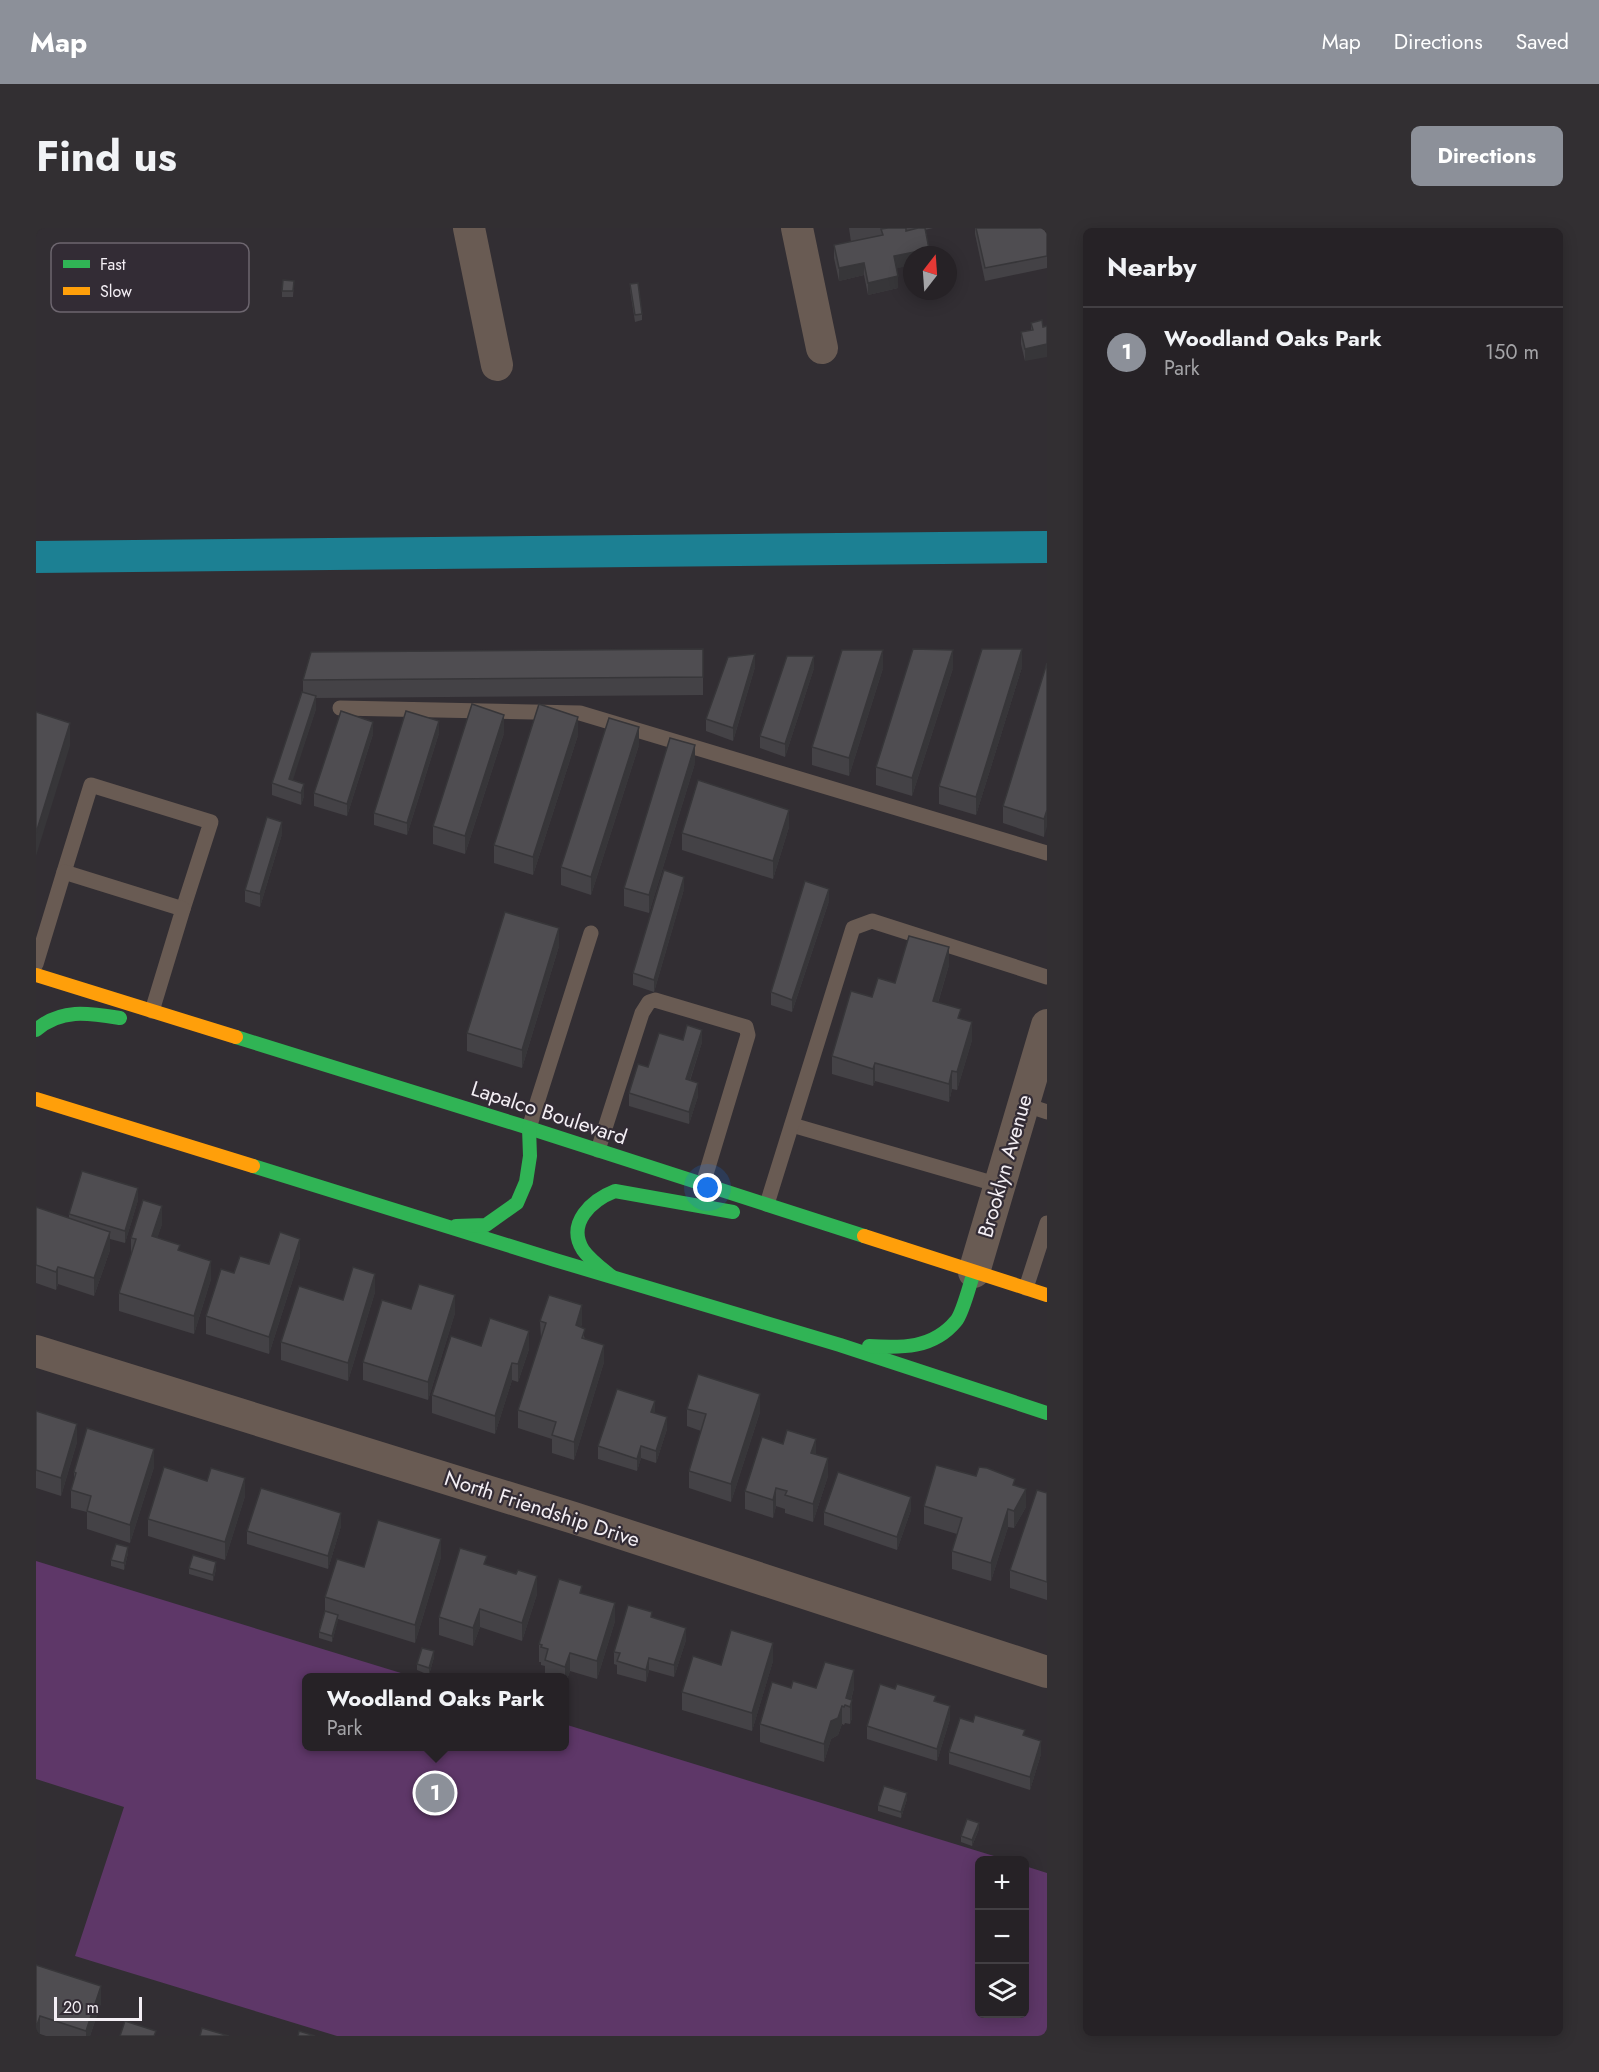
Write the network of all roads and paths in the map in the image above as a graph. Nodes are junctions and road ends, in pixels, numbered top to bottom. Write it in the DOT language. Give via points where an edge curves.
graph roads {
  1 [pos="469,228"];
  2 [pos="797,228"];
  3 [pos="822,348"];
  4 [pos="497,365"];
  5 [pos="340,708"];
  6 [pos="1047,853"];
  7 [pos="64,872"];
  8 [pos="183,909"];
  9 [pos="591,933"];
  10 [pos="36,964"];
  11 [pos="36,975"];
  12 [pos="1047,977"];
  13 [pos="152,1011"];
  14 [pos="1047,1025"];
  15 [pos="36,1030"];
  16 [pos="222,1033"];
  17 [pos="38,1096"];
  18 [pos="1035,1108"];
  19 [pos="792,1125"];
  20 [pos="530,1128"];
  21 [pos="598,1150"];
  22 [pos="703,1184"];
  23 [pos="999,1185"];
  24 [pos="767,1204"];
  25 [pos="750,1217"];
  26 [pos="1047,1222"];
  27 [pos="784,1225"];
  28 [pos="448,1226"];
  29 [pos="856,1233"];
  30 [pos="974,1272"];
  31 [pos="613,1278"];
  32 [pos="1026,1288"];
  33 [pos="1047,1295"];
  34 [pos="840,1345"];
  35 [pos="36,1351"];
  36 [pos="1047,1413"];
  37 [pos="1047,1672"];
  1 -- 4 [label="street"];
  2 -- 3 [label="street"];
  5 -- 6 [label="lane" via="580,713"];
  7 -- 8 [label="lane"];
  7 -- 8 [label="lane" via="92,785 211,822"];
  7 -- 10 [label="lane"];
  8 -- 13 [label="lane"];
  9 -- 20 [label="lane"];
  11 -- 13 [label="main road, Lapalco Boulevard"];
  12 -- 19 [label="lane" via="872,921 853,928"];
  13 -- 16 [label="main road, Lapalco Boulevard"];
  14 -- 18 [label="street, Brooklyn Avenue"];
  15 -- 16 [label="main road" via="56,1017 77,1011"];
  16 -- 20 [label="main road, Lapalco Boulevard"];
  17 -- 28 [label="main road"];
  18 -- 23 [label="street, Brooklyn Avenue"];
  19 -- 23 [label="lane"];
  19 -- 24 [label="lane"];
  20 -- 21 [label="main road, Lapalco Boulevard"];
  20 -- 28 [label="main road" via="526,1182 517,1203 486,1225"];
  21 -- 22 [label="main road, Lapalco Boulevard"];
  21 -- 22 [label="lane" via="642,1013 649,1002 655,1000 746,1027 748,1035"];
  22 -- 24 [label="main road, Lapalco Boulevard"];
  23 -- 30 [label="street, Brooklyn Avenue"];
  24 -- 29 [label="main road, Lapalco Boulevard"];
  25 -- 31 [label="main road" via="615,1191 606,1194 581,1216 579,1244"];
  26 -- 32 [label="lane"];
  27 -- 29 [label="main road"];
  28 -- 31 [label="main road"];
  29 -- 30 [label="main road, Lapalco Boulevard"];
  30 -- 32 [label="main road, Lapalco Boulevard"];
  30 -- 34 [label="main road" via="957,1320 934,1339 904,1348"];
  31 -- 34 [label="main road"];
  32 -- 33 [label="main road, Lapalco Boulevard"];
  34 -- 36 [label="main road"];
  35 -- 37 [label="street, North Friendship Drive" via="574,1518"];
}
